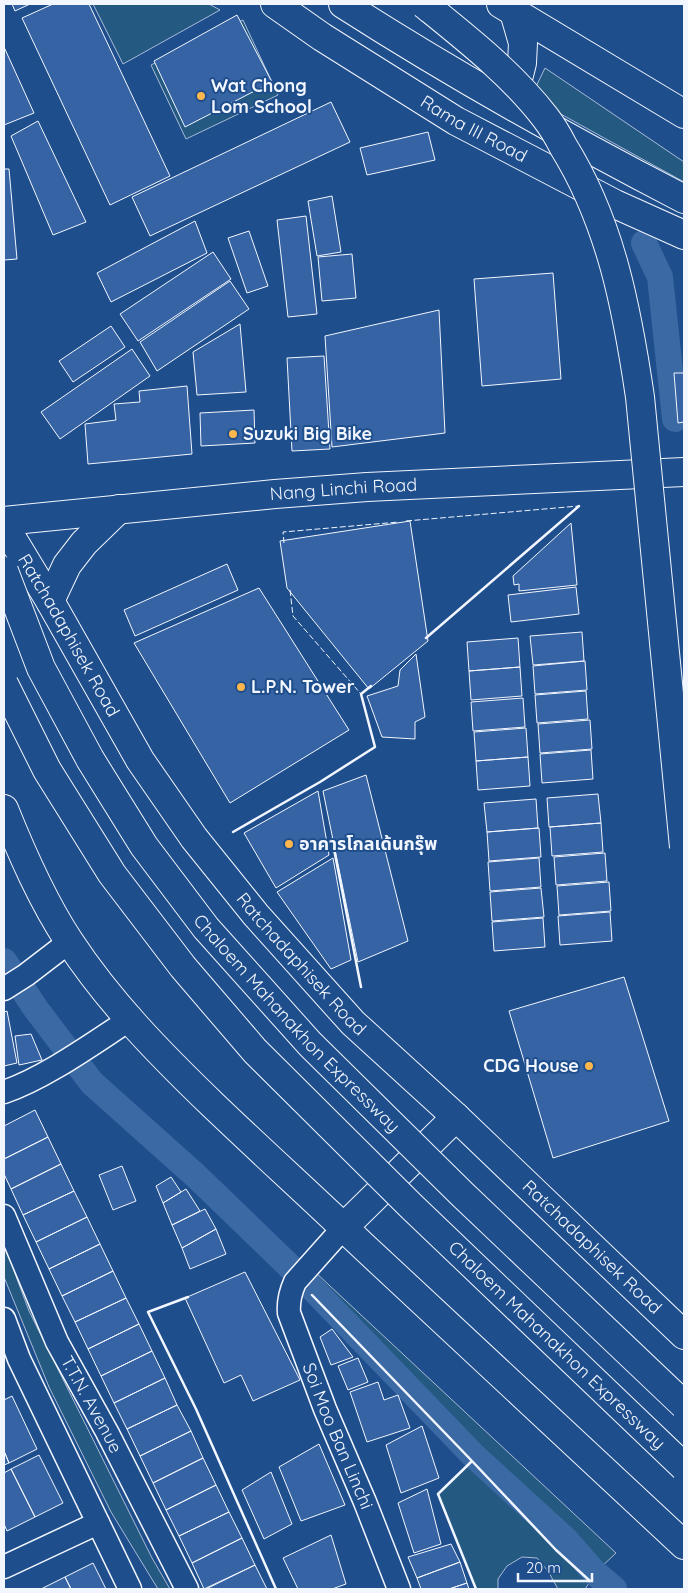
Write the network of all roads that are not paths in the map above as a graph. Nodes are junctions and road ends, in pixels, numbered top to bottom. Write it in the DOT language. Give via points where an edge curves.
graph roads {
  1 [pos="275,4"];
  2 [pos="343,4"];
  3 [pos="424,4"];
  4 [pos="508,8"];
  5 [pos="489,94"];
  6 [pos="684,114"];
  7 [pos="684,199"];
  8 [pos="684,235"];
  9 [pos="684,472"];
  10 [pos="119,509"];
  11 [pos="4,523"];
  12 [pos="4,571"];
  13 [pos="50,601"];
  14 [pos="4,684"];
  15 [pos="4,809"];
  16 [pos="684,847"];
  17 [pos="69,942"];
  18 [pos="4,989"];
  19 [pos="129,1020"];
  20 [pos="4,1092"];
  21 [pos="456,1117"];
  22 [pos="4,1216"];
  23 [pos="344,1227"];
  24 [pos="4,1319"];
  25 [pos="684,1336"];
  26 [pos="12,1363"];
  27 [pos="684,1405"];
  28 [pos="684,1468"];
  29 [pos="98,1523"];
  30 [pos="684,1546"];
  31 [pos="4,1567"];
  32 [pos="130,1589"];
  33 [pos="187,1589"];
  34 [pos="399,1589"];
  1 -- 8 [label="main road, Rama III Road" via="456,120 615,204"];
  2 -- 5 [label="main road, Rama III Road"];
  3 -- 16 [label="main road, bridge" via="508,76 546,117 578,170 599,218 618,278 631,331 640,397"];
  4 -- 5 [label="main road" via="523,43 522,63 513,84"];
  4 -- 6 [label="main road"];
  5 -- 7 [label="main road, Rama III Road"];
  9 -- 10 [label="main road, Nang Linchi Road" via="367,487"];
  10 -- 11 [label="main road, Nang Linchi Road"];
  10 -- 13 [label="main road" via="67,564"];
  11 -- 13 [label="main road, Ratchadaphisek Road"];
  12 -- 27 [label="main road, Chaloem Mahanakhon Expressway, bridge" via="41,668 90,759 144,846 206,928 317,1051"];
  13 -- 21 [label="main road, Ratchadaphisek Road" via="140,760 194,838 256,915 353,1023"];
  14 -- 28 [label="main road, Chaloem Mahanakhon Expressway, bridge" via="47,770 112,874 183,967 255,1051"];
  15 -- 17 [label="main road" via="18,845"];
  17 -- 18 [label="street"];
  17 -- 19 [label="main road"];
  19 -- 20 [label="street" via="63,1062"];
  19 -- 23 [label="main road" via="177,1070"];
  21 -- 23 [label="main road"];
  21 -- 25 [label="main road, Ratchadaphisek Road"];
  22 -- 33 [label="street, T.T.N. Avenue" via="57,1342"];
  23 -- 30 [label="main road"];
  23 -- 34 [label="street, Soi Moo Ban Linchi" via="301,1274 290,1292 289,1313"];
  24 -- 26 [label="street"];
  26 -- 29 [label="street"];
  29 -- 31 [label="street"];
  29 -- 32 [label="street"];
}
